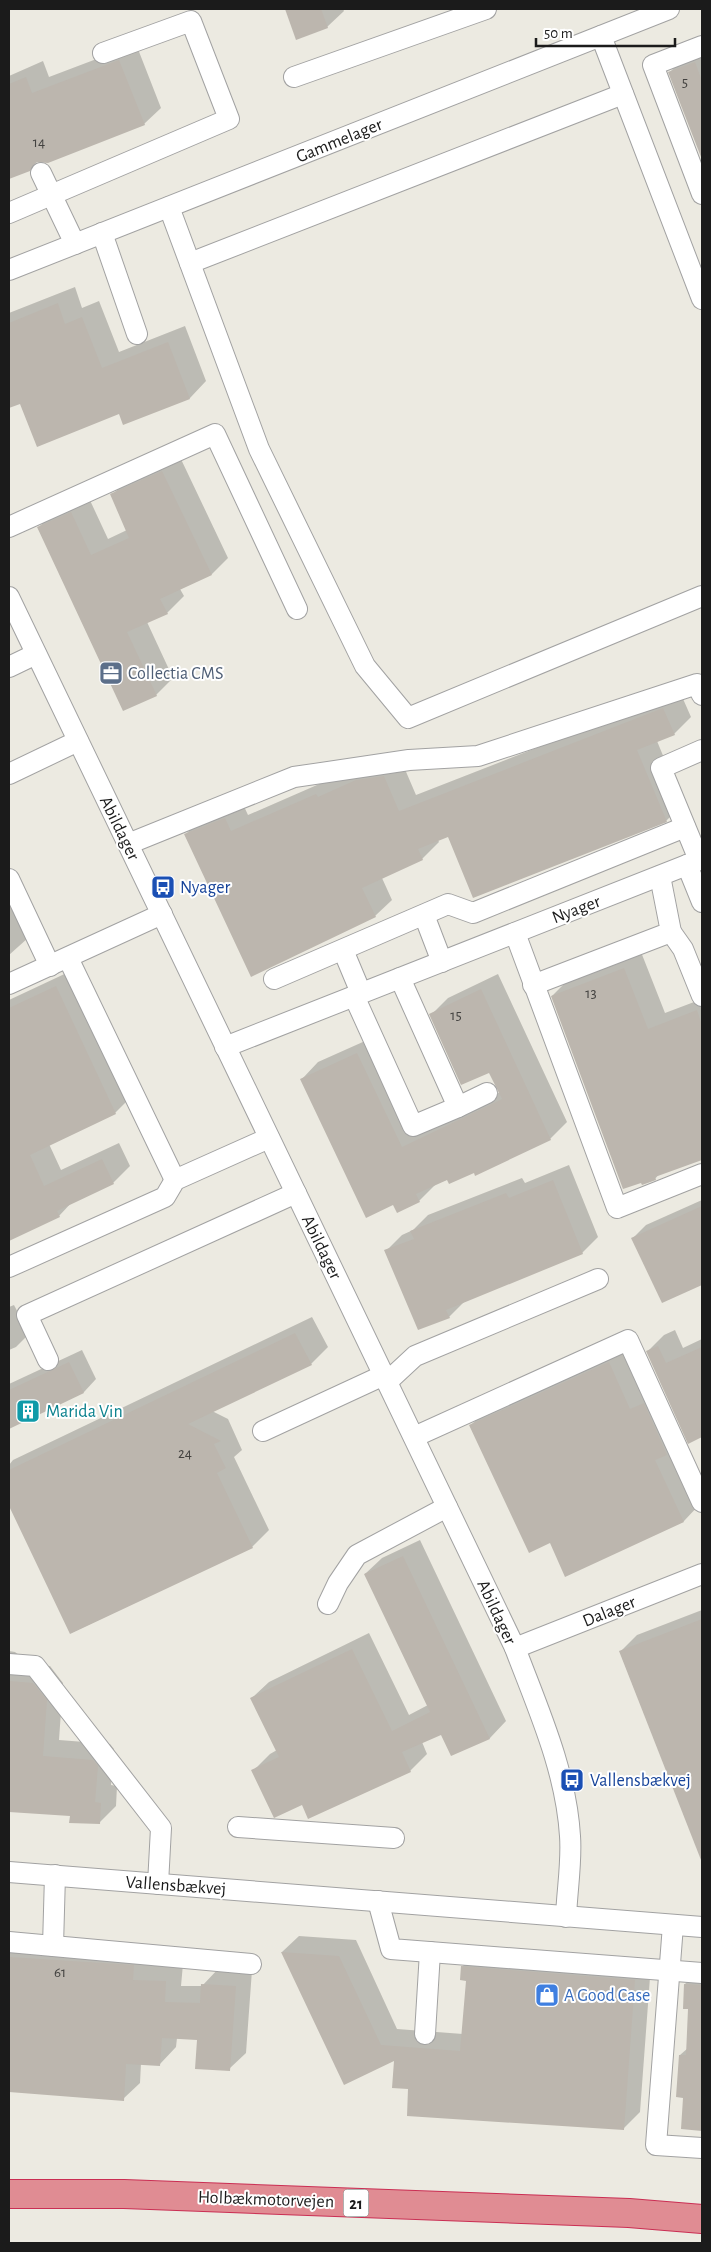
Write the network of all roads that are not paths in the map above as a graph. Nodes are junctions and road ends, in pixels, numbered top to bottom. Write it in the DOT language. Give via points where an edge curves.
graph roads {
  1 [pos="486,9"];
  2 [pos="669,9"];
  3 [pos="600,36"];
  4 [pos="702,46"];
  5 [pos="103,53"];
  6 [pos="294,77"];
  7 [pos="623,94"];
  8 [pos="41,173"];
  9 [pos="702,194"];
  10 [pos="51,195"];
  11 [pos="169,207"];
  12 [pos="9,213"];
  13 [pos="102,233"];
  14 [pos="75,244"];
  15 [pos="190,263"];
  16 [pos="9,270"];
  17 [pos="702,299"];
  18 [pos="137,334"];
  19 [pos="9,527"];
  20 [pos="702,596"];
  21 [pos="9,597"];
  22 [pos="297,609"];
  23 [pos="36,654"];
  24 [pos="9,667"];
  25 [pos="702,695"];
  26 [pos="78,741"];
  27 [pos="702,750"];
  28 [pos="9,774"];
  29 [pos="686,827"];
  30 [pos="128,844"];
  31 [pos="696,861"];
  32 [pos="660,876"];
  33 [pos="9,879"];
  34 [pos="702,902"];
  35 [pos="162,914"];
  36 [pos="424,915"];
  37 [pos="671,932"];
  38 [pos="515,933"];
  39 [pos="344,950"];
  40 [pos="59,962"];
  41 [pos="442,962"];
  42 [pos="400,978"];
  43 [pos="274,979"];
  44 [pos="9,984"];
  45 [pos="533,984"];
  46 [pos="358,995"];
  47 [pos="702,996"];
  48 [pos="225,1047"];
  49 [pos="487,1093"];
  50 [pos="458,1107"];
  51 [pos="269,1138"];
  52 [pos="702,1174"];
  53 [pos="175,1180"];
  54 [pos="296,1193"];
  55 [pos="9,1267"];
  56 [pos="598,1279"];
  57 [pos="48,1360"];
  58 [pos="385,1379"];
  59 [pos="263,1431"];
  60 [pos="414,1437"];
  61 [pos="702,1502"];
  62 [pos="447,1507"];
  63 [pos="702,1574"];
  64 [pos="328,1604"];
  65 [pos="515,1648"];
  66 [pos="9,1664"];
  67 [pos="238,1827"];
  68 [pos="394,1838"];
  69 [pos="9,1872"];
  70 [pos="55,1876"];
  71 [pos="158,1884"];
  72 [pos="378,1901"];
  73 [pos="566,1916"];
  74 [pos="673,1925"];
  75 [pos="702,1927"];
  76 [pos="9,1942"];
  77 [pos="53,1946"];
  78 [pos="430,1952"];
  79 [pos="251,1964"];
  80 [pos="669,1971"];
  81 [pos="702,1973"];
  82 [pos="425,2034"];
  83 [pos="702,2148"];
  84 [pos="9,2181"];
  85 [pos="9,2194"];
  86 [pos="124,2194"];
  87 [pos="702,2219"];
  1 -- 6 [label="street"];
  2 -- 3 [label="street, Gammelager"];
  3 -- 7 [label="street"];
  3 -- 11 [label="street, Gammelager"];
  4 -- 9 [label="street" via="653,65"];
  5 -- 10 [label="street" via="191,21 229,119"];
  7 -- 15 [label="street"];
  7 -- 17 [label="street"];
  8 -- 10 [label="street"];
  10 -- 12 [label="street"];
  10 -- 14 [label="street"];
  11 -- 13 [label="street, Gammelager"];
  11 -- 15 [label="street"];
  13 -- 14 [label="street, Gammelager"];
  13 -- 18 [label="street"];
  14 -- 16 [label="street, Gammelager"];
  15 -- 20 [label="street" via="258,449 365,666 408,718"];
  19 -- 22 [label="street" via="215,434"];
  21 -- 23 [label="street, Abildager"];
  23 -- 24 [label="street"];
  23 -- 26 [label="street, Abildager"];
  25 -- 30 [label="street" via="697,684 478,756 409,760 294,777"];
  26 -- 28 [label="street"];
  26 -- 30 [label="street, Abildager"];
  27 -- 29 [label="street" via="661,768"];
  29 -- 31 [label="street"];
  29 -- 36 [label="street" via="473,913 448,904"];
  30 -- 35 [label="street, Abildager"];
  31 -- 32 [label="street, Nyager"];
  31 -- 34 [label="street"];
  32 -- 37 [label="street"];
  32 -- 38 [label="street, Nyager"];
  33 -- 40 [label="street"];
  35 -- 40 [label="street"];
  35 -- 48 [label="street, Abildager"];
  36 -- 39 [label="street"];
  36 -- 41 [label="street"];
  37 -- 45 [label="street"];
  37 -- 47 [label="street" via="683,949"];
  38 -- 41 [label="street, Nyager"];
  38 -- 45 [label="street"];
  39 -- 43 [label="street"];
  39 -- 46 [label="street"];
  40 -- 44 [label="street"];
  40 -- 53 [label="street"];
  41 -- 42 [label="street, Nyager"];
  42 -- 46 [label="street, Nyager"];
  42 -- 50 [label="street"];
  45 -- 52 [label="street" via="617,1208"];
  46 -- 48 [label="street, Nyager"];
  46 -- 50 [label="street" via="413,1126"];
  48 -- 51 [label="street, Abildager"];
  49 -- 50 [label="street"];
  51 -- 53 [label="street"];
  51 -- 54 [label="street, Abildager"];
  53 -- 55 [label="street" via="165,1197"];
  54 -- 57 [label="street" via="27,1316"];
  54 -- 58 [label="street, Abildager"];
  56 -- 58 [label="street" via="416,1356"];
  58 -- 59 [label="street"];
  58 -- 60 [label="street, Abildager"];
  60 -- 61 [label="street" via="628,1340"];
  60 -- 62 [label="street, Abildager"];
  62 -- 64 [label="street" via="358,1555"];
  62 -- 65 [label="street, Abildager"];
  63 -- 65 [label="street, Dalager"];
  65 -- 73 [label="street, Abildager" via="555,1754 564,1794 570,1837"];
  66 -- 71 [label="street" via="34,1666 160,1828"];
  67 -- 68 [label="street"];
  69 -- 70 [label="street, Vallensbækvej"];
  70 -- 71 [label="street, Vallensbækvej"];
  70 -- 77 [label="street"];
  71 -- 72 [label="street, Vallensbækvej"];
  72 -- 73 [label="street, Vallensbækvej"];
  72 -- 78 [label="street" via="391,1949"];
  73 -- 74 [label="street, Vallensbækvej"];
  74 -- 75 [label="street, Vallensbækvej"];
  74 -- 80 [label="street"];
  76 -- 77 [label="street"];
  77 -- 79 [label="street"];
  78 -- 80 [label="street"];
  78 -- 82 [label="street"];
  80 -- 81 [label="street"];
  80 -- 83 [label="street" via="656,2145"];
  84 -- 86 [label="highway"];
  85 -- 86 [label="highway, Holbækmotorvejen / 21"];
  86 -- 87 [label="highway, Holbækmotorvejen / 21" via="629,2213"];
}
